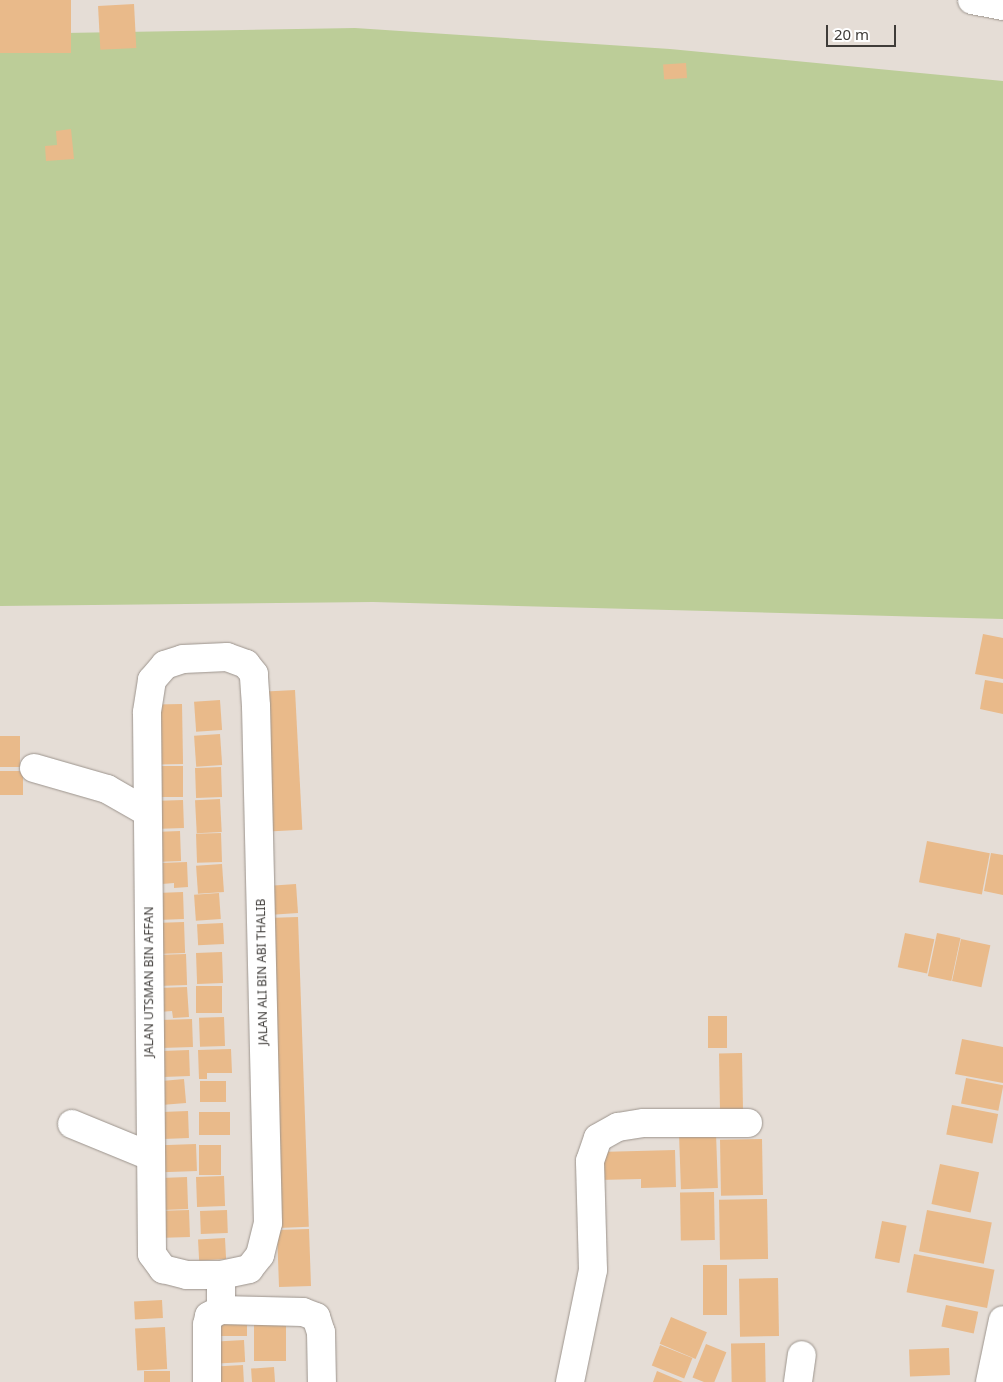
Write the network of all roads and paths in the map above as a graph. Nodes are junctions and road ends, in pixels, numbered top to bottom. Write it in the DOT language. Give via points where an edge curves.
graph roads {
  1 [pos="972,0"];
  2 [pos="1003,6"];
  3 [pos="227,657"];
  4 [pos="34,768"];
  5 [pos="147,812"];
  6 [pos="748,1123"];
  7 [pos="72,1124"];
  8 [pos="150,1156"];
  9 [pos="220,1275"];
  10 [pos="221,1310"];
  11 [pos="1003,1320"];
  12 [pos="802,1355"];
  13 [pos="207,1382"];
  14 [pos="322,1382"];
  15 [pos="570,1382"];
  16 [pos="798,1382"];
  17 [pos="990,1382"];
  1 -- 2 [label="street"];
  3 -- 5 [label="street, JALAN UTSMAN BIN AFFAN" via="183,659 165,666 152,680 147,713"];
  3 -- 9 [label="street, JALAN ALI BIN ABI THALIB" via="246,664 254,674 268,1223 260,1255 249,1269"];
  4 -- 5 [label="street" via="107,788"];
  5 -- 8 [label="street, JALAN UTSMAN BIN AFFAN"];
  6 -- 15 [label="street" via="644,1123 618,1127 598,1138 590,1161 593,1270"];
  7 -- 8 [label="street"];
  8 -- 9 [label="street, JALAN UTSMAN BIN AFFAN" via="152,1254 163,1269 186,1275"];
  9 -- 10 [label="street"];
  10 -- 13 [label="street" via="209,1316 206,1325"];
  10 -- 14 [label="street" via="304,1312 316,1317 321,1332"];
  11 -- 17 [label="street"];
  12 -- 16 [label="street"];
}
